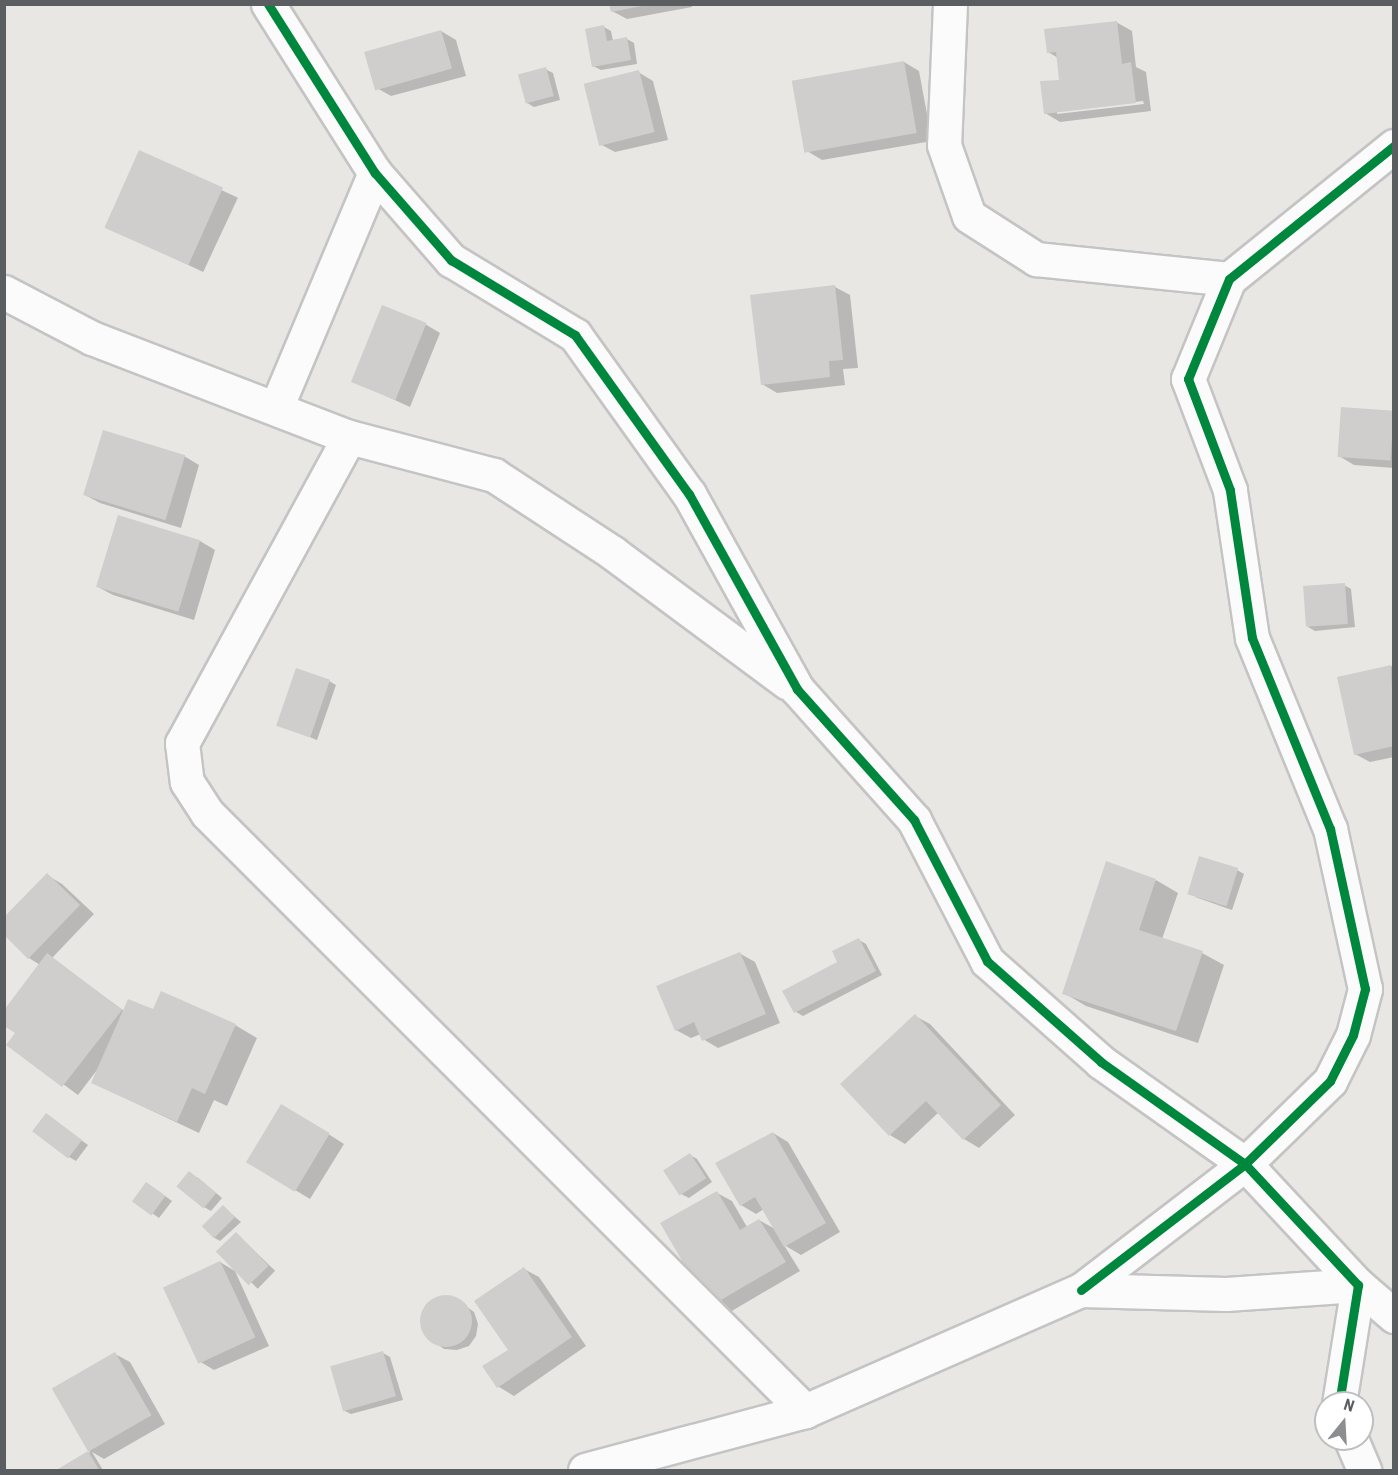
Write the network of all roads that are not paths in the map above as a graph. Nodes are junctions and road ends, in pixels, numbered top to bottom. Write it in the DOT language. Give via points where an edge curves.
graph roads {
  1 [pos="268,4"];
  2 [pos="950,4"];
  3 [pos="1394,146"];
  4 [pos="375,173"];
  5 [pos="1229,279"];
  6 [pos="4,292"];
  7 [pos="276,408"];
  8 [pos="349,437"];
  9 [pos="797,690"];
  10 [pos="1245,1164"];
  11 [pos="1358,1285"];
  12 [pos="1081,1290"];
  13 [pos="1394,1316"];
  14 [pos="1341,1391"];
  15 [pos="805,1411"];
  16 [pos="1356,1451"];
  17 [pos="593,1469"];
  18 [pos="1364,1470"];
  1 -- 4 [label="street"];
  2 -- 5 [label="street" via="944,145 969,216 1036,259"];
  3 -- 5 [label="street"];
  4 -- 7 [label="street"];
  4 -- 9 [label="street" via="451,260 575,335 689,494"];
  5 -- 10 [label="street" via="1188,379 1230,490 1252,638 1330,829 1365,989 1353,1035 1330,1081"];
  6 -- 7 [label="street" via="92,339"];
  7 -- 8 [label="street"];
  8 -- 9 [label="street" via="494,475 613,553"];
  8 -- 15 [label="street" via="182,743 187,783 207,813"];
  9 -- 10 [label="street" via="914,820 987,961 1101,1062"];
  10 -- 11 [label="street"];
  10 -- 12 [label="street"];
  11 -- 12 [label="street" via="1226,1294"];
  11 -- 13 [label="street"];
  11 -- 14 [label="street"];
  12 -- 15 [label="street"];
  15 -- 17 [label="street"];
  16 -- 18 [label="street"];
}
